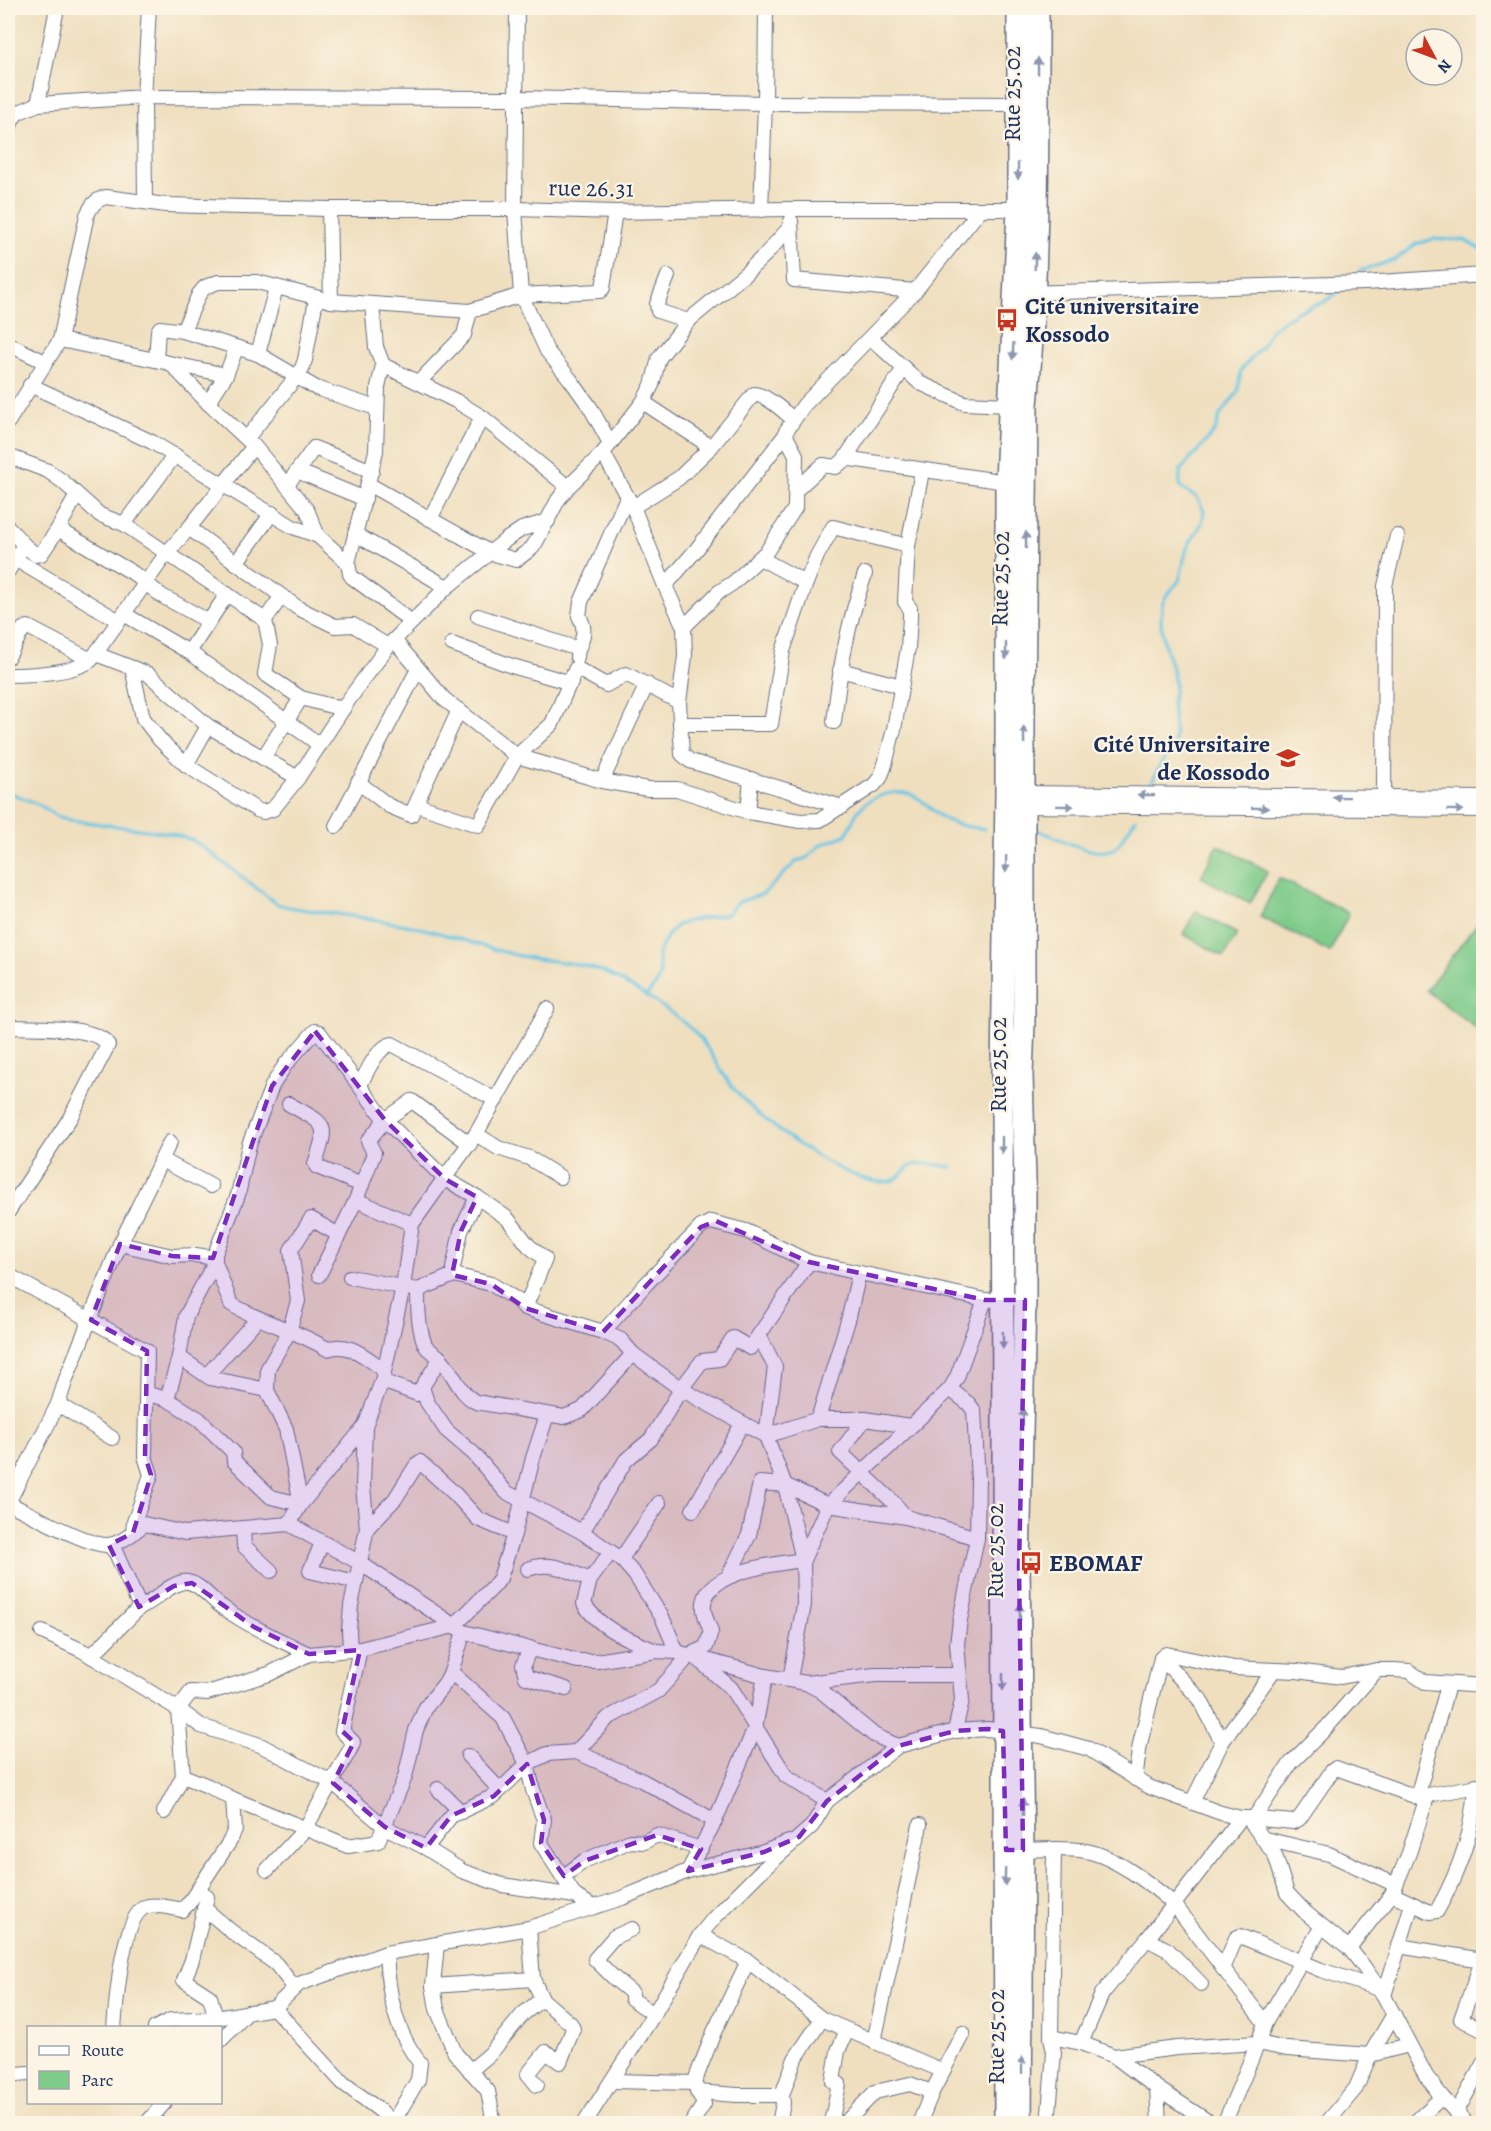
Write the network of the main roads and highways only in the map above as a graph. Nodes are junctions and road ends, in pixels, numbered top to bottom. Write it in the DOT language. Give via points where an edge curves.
graph roads {
  1 [pos="1018,8"];
  2 [pos="1038,8"];
  3 [pos="1028,104"];
  4 [pos="1024,293"];
  5 [pos="1016,799"];
  6 [pos="1012,1732"];
  7 [pos="1014,1850"];
  8 [pos="1005,2124"];
  9 [pos="1021,2124"];
  1 -- 3 [label="main road, Rue 25.02"];
  3 -- 2 [label="main road, Rue 25.02, one-way"];
  3 -- 4 [label="main road, Rue 25.02"];
  5 -- 4 [label="main road, Rue 25.02, one-way" via="1024,707"];
  4 -- 5 [label="main road, one-way" via="1010,405 1006,482"];
  6 -- 5 [label="main road, Rue 25.02, one-way" via="1020,1566 1025,1182"];
  5 -- 6 [label="main road, one-way" via="993,1299 1004,1481"];
  6 -- 7 [label="main road"];
  7 -- 8 [label="main road, one-way"];
  9 -- 7 [label="main road, Rue 25.02, one-way"];
}
